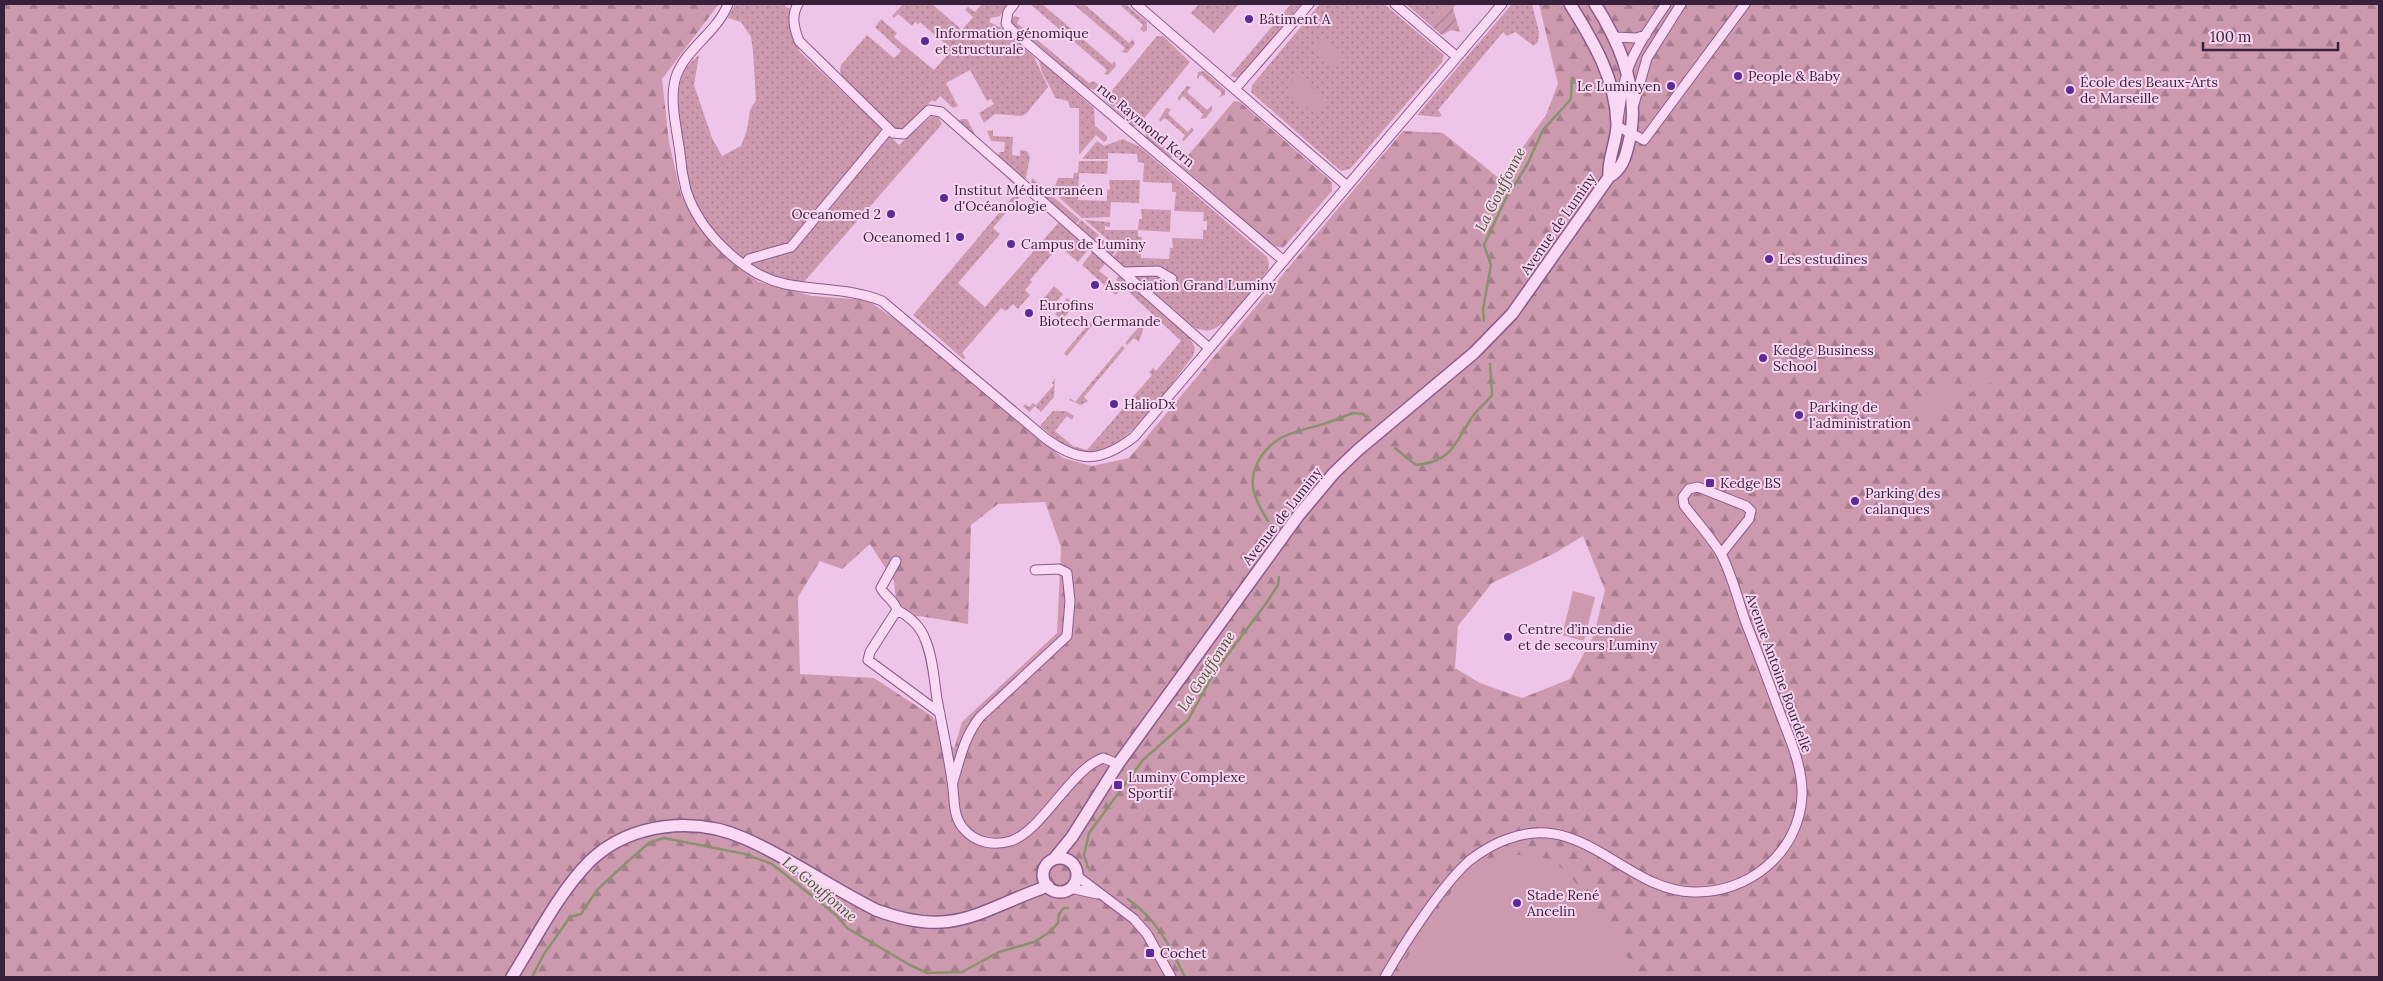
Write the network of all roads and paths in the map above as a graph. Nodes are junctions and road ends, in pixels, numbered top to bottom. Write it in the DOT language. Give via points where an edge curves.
graph roads {
  1 [pos="728,4"];
  2 [pos="798,4"];
  3 [pos="1014,4"];
  4 [pos="1136,4"];
  5 [pos="1309,4"];
  6 [pos="1395,4"];
  7 [pos="1502,4"];
  8 [pos="1570,4"];
  9 [pos="1595,4"];
  10 [pos="1666,4"];
  11 [pos="1681,4"];
  12 [pos="1745,4"];
  13 [pos="1646,35"];
  14 [pos="1614,37"];
  15 [pos="1458,57"];
  16 [pos="1628,70"];
  17 [pos="1235,90"];
  18 [pos="1633,109"];
  19 [pos="1617,126"];
  20 [pos="889,129"];
  21 [pos="1632,134"];
  22 [pos="1609,177"];
  23 [pos="1347,186"];
  24 [pos="1284,261"];
  25 [pos="744,264"];
  26 [pos="1123,272"];
  27 [pos="1172,279"];
  28 [pos="1209,348"];
  29 [pos="1721,554"];
  30 [pos="896,561"];
  31 [pos="1035,570"];
  32 [pos="897,610"];
  33 [pos="940,714"];
  34 [pos="1118,764"];
  35 [pos="953,784"];
  36 [pos="1072,837"];
  37 [pos="1054,858"];
  38 [pos="1070,861"];
  39 [pos="1043,875"];
  40 [pos="1076,876"];
  41 [pos="1048,886"];
  42 [pos="1070,888"];
  43 [pos="1023,894"];
  44 [pos="1099,894"];
  45 [pos="512,977"];
  46 [pos="1171,977"];
  47 [pos="1386,977"];
  1 -- 25 [label="street" via="718,22 677,73 673,89 687,191 708,230"];
  2 -- 20 [label="street" via="794,30 799,41"];
  3 -- 24 [label="street, rue Raymond Kern" via="1008,12 1006,24 1015,33"];
  4 -- 17 [label="street"];
  5 -- 17 [label="street"];
  6 -- 15 [label="street"];
  7 -- 15 [label="street"];
  8 -- 19 [label="street, Avenue de Luminy" via="1603,60 1614,96"];
  9 -- 14 [label="street, Avenue de Luminy"];
  10 -- 13 [label="street, Avenue de Luminy"];
  11 -- 18 [label="street, Avenue de Luminy" via="1647,58"];
  12 -- 21 [label="street" via="1652,132 1644,140"];
  13 -- 14 [label="street"];
  13 -- 16 [label="street, Avenue de Luminy"];
  14 -- 16 [label="street, Avenue de Luminy"];
  15 -- 23 [label="street"];
  16 -- 18 [label="street, Avenue de Luminy"];
  16 -- 19 [label="street, Avenue de Luminy"];
  17 -- 23 [label="street"];
  18 -- 21 [label="street, Avenue de Luminy"];
  19 -- 21 [label="street"];
  19 -- 22 [label="street, Avenue de Luminy"];
  20 -- 25 [label="street" via="791,247"];
  20 -- 26 [label="street" via="898,135 904,134 929,110 941,112"];
  21 -- 22 [label="street, Avenue de Luminy" via="1618,172"];
  22 -- 34 [label="street, Avenue de Luminy" via="1512,314 1474,353 1358,450 1320,489"];
  23 -- 24 [label="street"];
  24 -- 28 [label="street"];
  25 -- 28 [label="street" via="783,284 853,291 882,301 1045,438 1069,453 1087,458 1120,448 1134,437"];
  26 -- 27 [label="street" via="1158,272"];
  26 -- 28 [label="street"];
  29 -- 29 [label="street, Avenue Antoine Bourdelle" via="1749,519 1751,511 1746,506 1694,487 1683,497 1684,505"];
  29 -- 47 [label="street, Avenue Antoine Bourdelle" via="1796,757 1802,795 1799,815 1784,848 1761,871 1741,883 1717,890 1690,892 1652,881 1564,835 1533,833 1511,838 1470,861 1451,882"];
  30 -- 32 [label="street" via="881,588 895,602"];
  31 -- 35 [label="street" via="1059,569 1069,577 1067,636 971,728"];
  32 -- 33 [label="street" via="918,626 925,638"];
  32 -- 33 [label="street" via="868,660"];
  33 -- 35 [label="street"];
  34 -- 35 [label="street" via="1103,758 1090,764 1022,834 1004,843 985,843 962,828 955,811"];
  34 -- 36 [label="street, Avenue de Luminy"];
  36 -- 37 [label="street, Avenue de Luminy"];
  36 -- 38 [label="street, Avenue de Luminy"];
  37 -- 38 [label="street"];
  37 -- 39 [label="street" via="1047,863"];
  38 -- 40 [label="street"];
  39 -- 41 [label="street"];
  39 -- 43 [label="street"];
  40 -- 42 [label="street"];
  40 -- 44 [label="street"];
  41 -- 42 [label="street" via="1059,891"];
  41 -- 43 [label="street"];
  42 -- 44 [label="street"];
  43 -- 45 [label="street" via="968,918 947,922 908,920 870,907 730,832 684,825 655,828 627,838 591,861 571,883"];
  44 -- 46 [label="street" via="1134,919 1147,934"];
}
